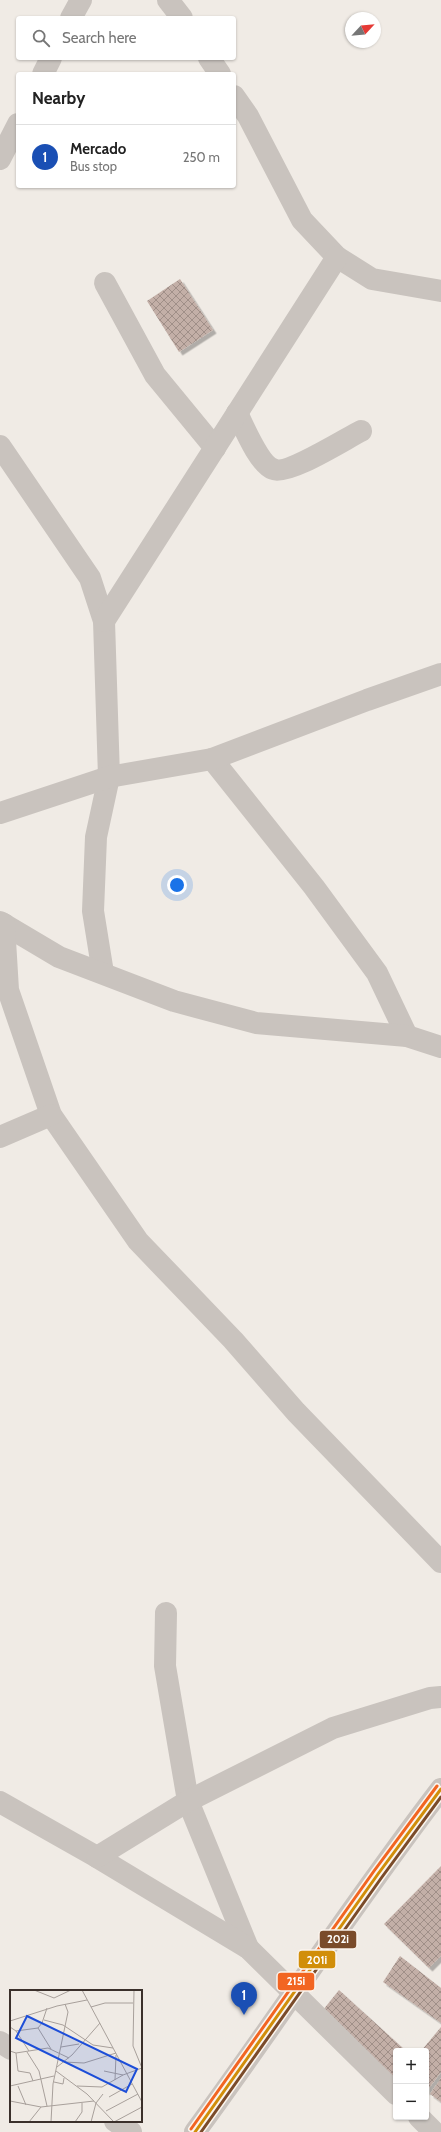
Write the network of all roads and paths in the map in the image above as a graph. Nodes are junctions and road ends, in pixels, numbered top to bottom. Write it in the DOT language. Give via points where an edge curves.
graph roads {
  1 [pos="81,0"];
  2 [pos="168,0"];
  3 [pos="73,16"];
  4 [pos="180,16"];
  5 [pos="50,60"];
  6 [pos="210,60"];
  7 [pos="44,72"];
  8 [pos="219,72"];
  9 [pos="236,99"];
  10 [pos="16,128"];
  11 [pos="0,159"];
  12 [pos="337,257"];
  13 [pos="104,284"];
  14 [pos="441,291"];
  15 [pos="237,413"];
  16 [pos="361,430"];
  17 [pos="0,446"];
  18 [pos="215,448"];
  19 [pos="104,621"];
  20 [pos="441,674"];
  21 [pos="212,759"];
  22 [pos="109,777"];
  23 [pos="0,813"];
  24 [pos="2,923"];
  25 [pos="103,974"];
  26 [pos="407,1036"];
  27 [pos="441,1047"];
  28 [pos="51,1114"];
  29 [pos="0,1137"];
  30 [pos="441,1562"];
  31 [pos="166,1613"];
  32 [pos="441,1698"];
  33 [pos="441,1789"];
  34 [pos="188,1801"];
  35 [pos="0,1802"];
  36 [pos="97,1857"];
  37 [pos="248,1948"];
  38 [pos="295,1993"];
  39 [pos="0,2042"];
  40 [pos="10,2048"];
  41 [pos="393,2091"];
  42 [pos="422,2120"];
  43 [pos="116,2122"];
  44 [pos="131,2132"];
  45 [pos="195,2132"];
  46 [pos="434,2132"];
  1 -- 3 [label="street"];
  2 -- 4 [label="street"];
  5 -- 7 [label="street"];
  6 -- 8 [label="street"];
  9 -- 12 [label="street" via="248,116 302,220"];
  10 -- 11 [label="street"];
  12 -- 14 [label="street" via="372,279"];
  12 -- 15 [label="street"];
  13 -- 18 [label="street" via="155,374"];
  15 -- 16 [label="street" via="264,462 273,470 284,470 302,462"];
  15 -- 18 [label="street"];
  17 -- 19 [label="street" via="90,578"];
  18 -- 19 [label="street"];
  19 -- 22 [label="street"];
  20 -- 21 [label="street"];
  21 -- 22 [label="street"];
  21 -- 26 [label="street" via="314,887 377,973"];
  22 -- 23 [label="street"];
  22 -- 25 [label="street" via="96,837 93,911"];
  24 -- 25 [label="street" via="59,957"];
  24 -- 28 [label="street" via="8,990"];
  25 -- 26 [label="street" via="174,1002 256,1023"];
  26 -- 27 [label="street"];
  28 -- 29 [label="street"];
  28 -- 30 [label="street" via="138,1241 233,1340 296,1412"];
  31 -- 34 [label="street" via="165,1666"];
  32 -- 34 [label="street" via="430,1698 334,1728"];
  33 -- 38 [label="street" via="390,1855"];
  34 -- 36 [label="street"];
  34 -- 37 [label="street"];
  35 -- 36 [label="street"];
  36 -- 37 [label="street"];
  37 -- 38 [label="street"];
  38 -- 41 [label="street"];
  38 -- 45 [label="street"];
  39 -- 40 [label="street"];
  42 -- 46 [label="street"];
  43 -- 44 [label="street"];
}
